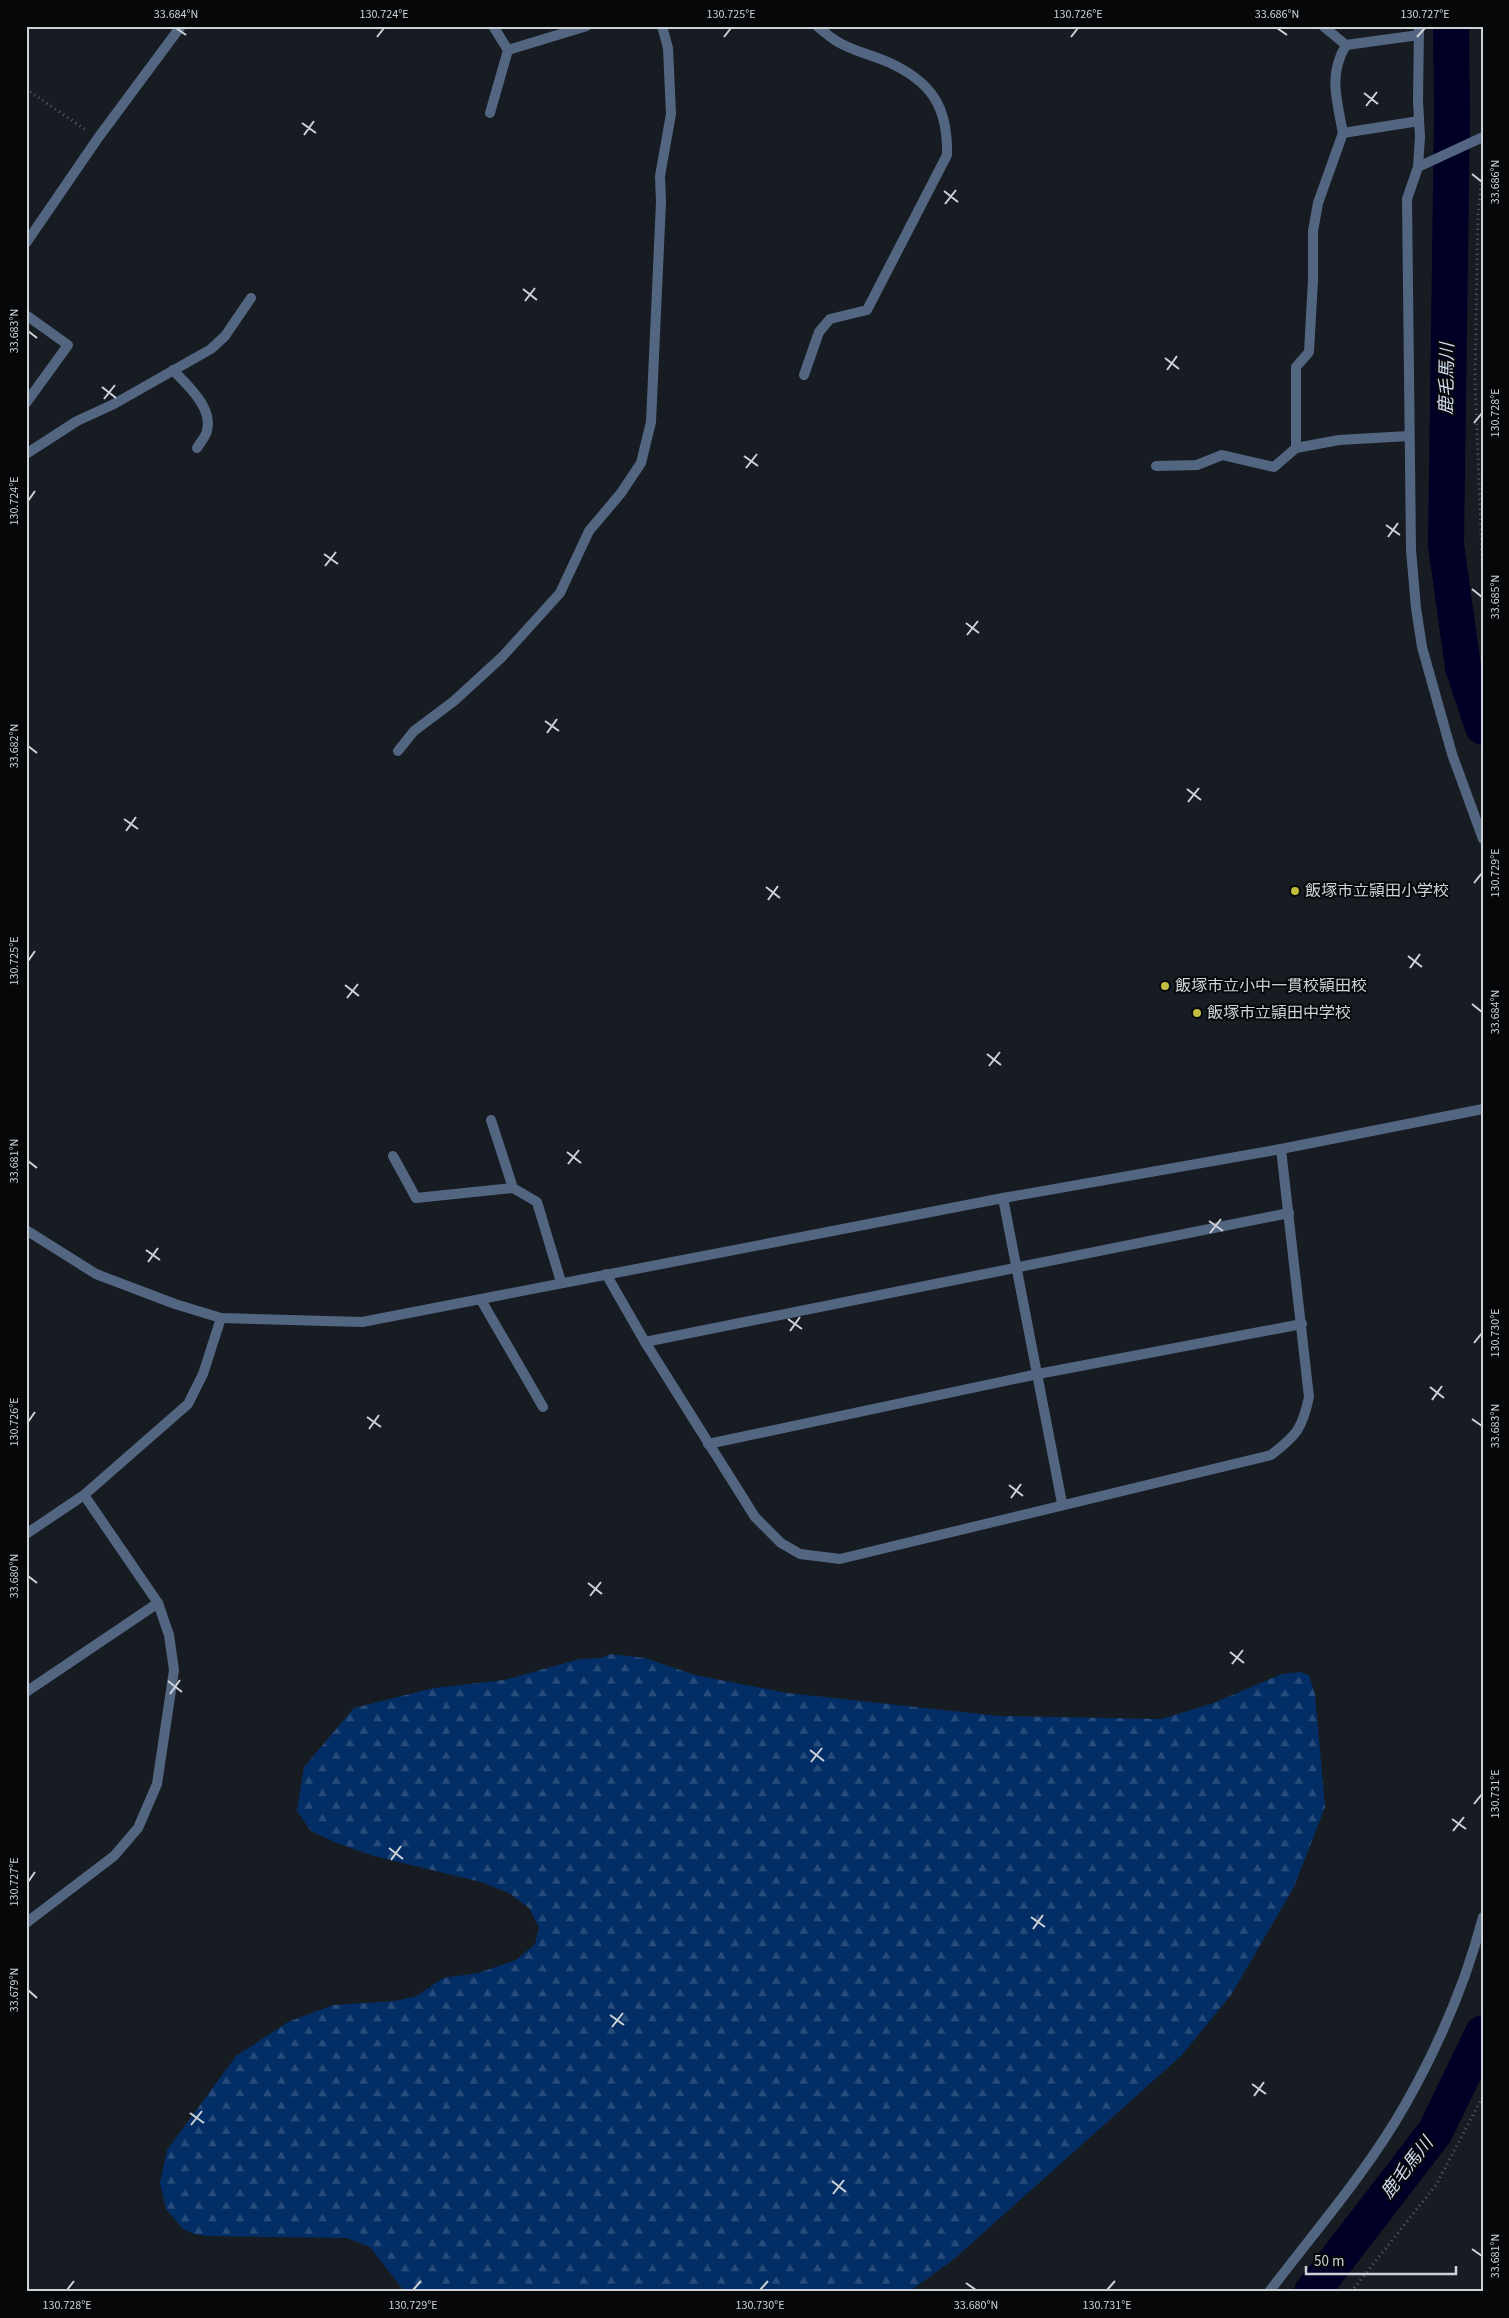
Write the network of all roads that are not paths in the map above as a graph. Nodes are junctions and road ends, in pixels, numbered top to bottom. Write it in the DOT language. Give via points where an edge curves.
graph roads {
  1 [pos="180,26"];
  2 [pos="493,26"];
  3 [pos="587,26"];
  4 [pos="662,26"];
  5 [pos="817,26"];
  6 [pos="1323,26"];
  7 [pos="1419,29"];
  8 [pos="1346,45"];
  9 [pos="508,50"];
  10 [pos="490,113"];
  11 [pos="1419,121"];
  12 [pos="1343,133"];
  13 [pos="1481,137"];
  14 [pos="1418,167"];
  15 [pos="26,243"];
  16 [pos="251,298"];
  17 [pos="26,315"];
  18 [pos="173,370"];
  19 [pos="804,375"];
  20 [pos="26,403"];
  21 [pos="1409,436"];
  22 [pos="197,448"];
  23 [pos="1296,448"];
  24 [pos="26,454"];
  25 [pos="1156,466"];
  26 [pos="398,751"];
  27 [pos="1483,839"];
  28 [pos="1483,1109"];
  29 [pos="491,1120"];
  30 [pos="1281,1149"];
  31 [pos="393,1156"];
  32 [pos="513,1188"];
  33 [pos="1003,1198"];
  34 [pos="1288,1212"];
  35 [pos="26,1230"];
  36 [pos="1015,1266"];
  37 [pos="606,1274"];
  38 [pos="562,1282"];
  39 [pos="481,1300"];
  40 [pos="221,1318"];
  41 [pos="1302,1324"];
  42 [pos="645,1342"];
  43 [pos="1038,1374"];
  44 [pos="543,1407"];
  45 [pos="708,1444"];
  46 [pos="84,1495"];
  47 [pos="1062,1504"];
  48 [pos="26,1534"];
  49 [pos="158,1603"];
  50 [pos="26,1692"];
  51 [pos="1483,1917"];
  52 [pos="28,1919"];
  53 [pos="1269,2292"];
  1 -- 15 [label="street"];
  2 -- 9 [label="street"];
  3 -- 9 [label="street"];
  4 -- 26 [label="street" via="668,48 671,114 660,176 651,422 641,463 589,531 560,593 502,657 454,701 414,731"];
  5 -- 19 [label="street" via="838,43 889,62 920,80 939,103 948,130 947,155 868,310 830,319 819,332"];
  6 -- 8 [label="street"];
  7 -- 8 [label="street"];
  7 -- 11 [label="street"];
  8 -- 12 [label="street" via="1337,59 1334,78"];
  9 -- 10 [label="street"];
  11 -- 12 [label="street"];
  11 -- 14 [label="street"];
  12 -- 23 [label="street" via="1318,203 1313,230 1309,352 1296,367"];
  13 -- 14 [label="street"];
  14 -- 21 [label="street" via="1407,199"];
  16 -- 18 [label="street" via="225,336 211,349"];
  17 -- 20 [label="street" via="68,345"];
  18 -- 22 [label="street" via="196,394 207,417 207,431"];
  18 -- 24 [label="street" via="77,421"];
  21 -- 23 [label="street" via="1339,440"];
  21 -- 27 [label="street" via="1411,550 1422,647 1452,754"];
  23 -- 25 [label="street" via="1274,467 1222,455 1197,465"];
  28 -- 30 [label="street"];
  29 -- 32 [label="street"];
  30 -- 33 [label="street"];
  30 -- 34 [label="street"];
  31 -- 32 [label="street" via="416,1198"];
  32 -- 38 [label="street" via="536,1202"];
  33 -- 36 [label="street"];
  33 -- 37 [label="street"];
  34 -- 36 [label="street"];
  34 -- 41 [label="street"];
  35 -- 40 [label="street" via="96,1274"];
  36 -- 42 [label="street"];
  36 -- 43 [label="street"];
  37 -- 38 [label="street"];
  37 -- 42 [label="street"];
  38 -- 39 [label="street"];
  39 -- 40 [label="street" via="362,1322"];
  39 -- 44 [label="street"];
  40 -- 46 [label="street" via="203,1374 188,1404"];
  41 -- 43 [label="street"];
  41 -- 47 [label="street" via="1309,1397 1304,1420 1293,1438 1271,1455"];
  42 -- 45 [label="street"];
  43 -- 45 [label="street"];
  43 -- 47 [label="street"];
  45 -- 47 [label="street" via="755,1517 781,1543 800,1554 816,1557 840,1559"];
  46 -- 48 [label="street"];
  46 -- 49 [label="street"];
  49 -- 50 [label="street"];
  49 -- 52 [label="street" via="169,1635 174,1670 157,1784 138,1828 114,1856"];
  51 -- 53 [label="street" via="1446,2021 1405,2106 1360,2173"];
}
